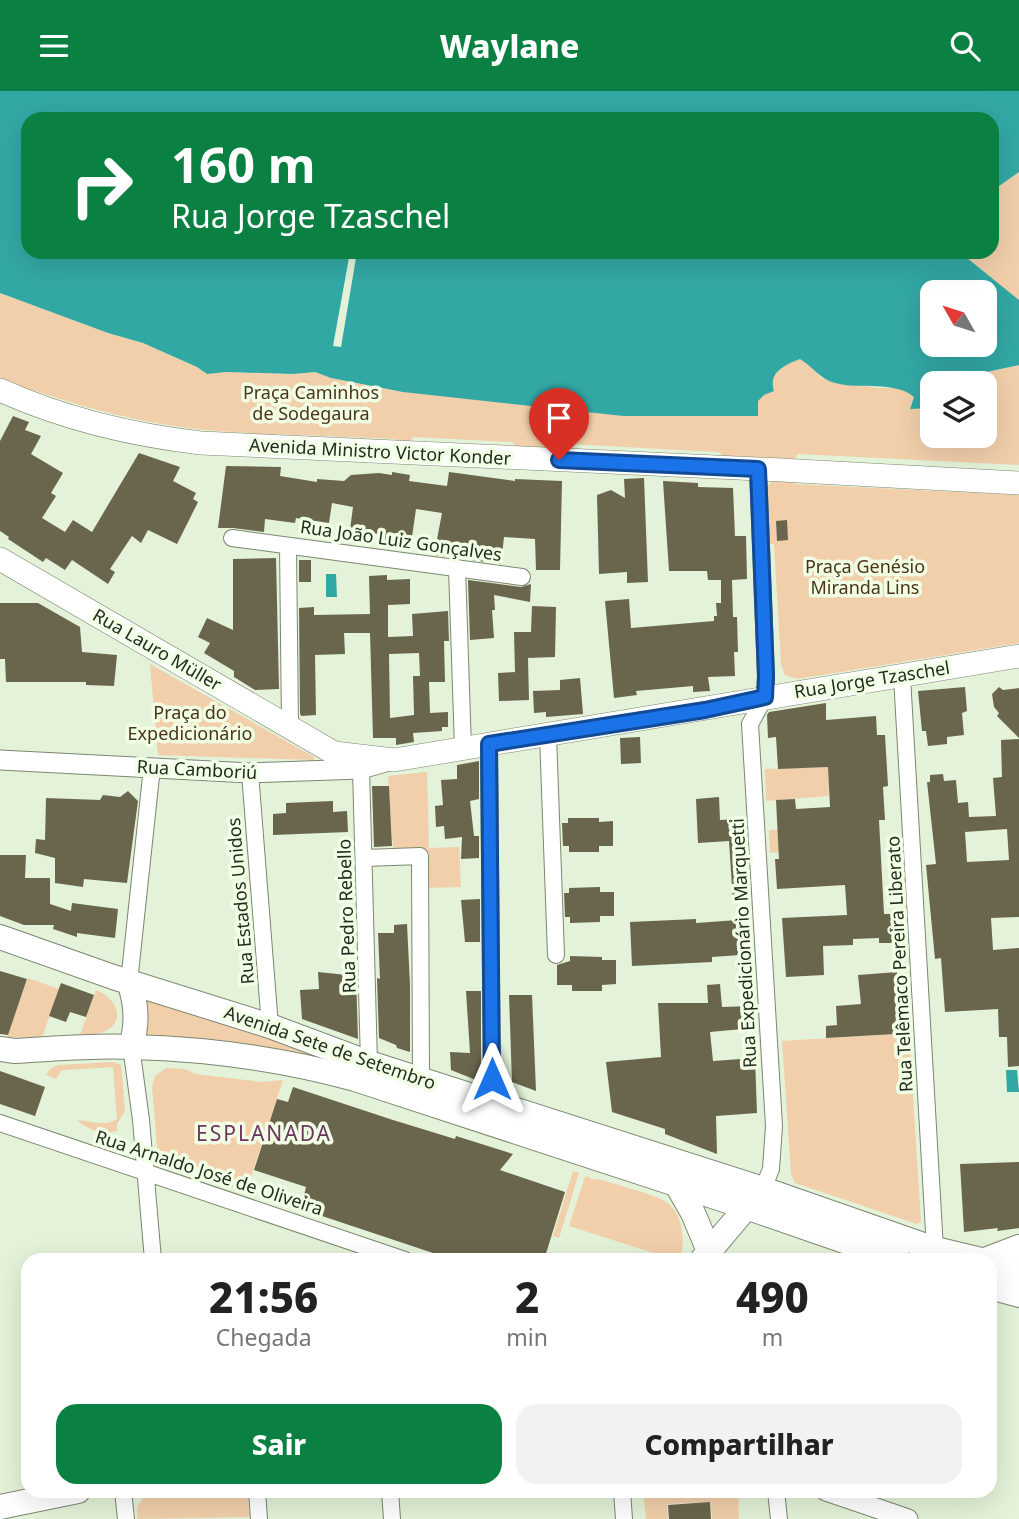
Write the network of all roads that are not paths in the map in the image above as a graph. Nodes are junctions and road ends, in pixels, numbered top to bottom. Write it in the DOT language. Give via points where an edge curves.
graph roads {
  1 [pos="2,394"];
  2 [pos="758,469"];
  3 [pos="1019,483"];
  4 [pos="232,538"];
  5 [pos="288,545"];
  6 [pos="0,559"];
  7 [pos="457,568"];
  8 [pos="522,577"];
  9 [pos="1019,656"];
  10 [pos="902,677"];
  11 [pos="765,697"];
  12 [pos="290,727"];
  13 [pos="548,734"];
  14 [pos="489,744"];
  15 [pos="463,748"];
  16 [pos="0,760"];
  17 [pos="394,760"];
  18 [pos="152,768"];
  19 [pos="361,769"];
  20 [pos="250,773"];
  21 [pos="365,858"];
  22 [pos="0,937"];
  23 [pos="556,955"];
  24 [pos="129,982"];
  25 [pos="271,1026"];
  26 [pos="131,1046"];
  27 [pos="0,1049"];
  28 [pos="369,1063"];
  29 [pos="421,1080"];
  30 [pos="492,1103"];
  31 [pos="0,1123"];
  32 [pos="146,1172"];
  33 [pos="677,1185"];
  34 [pos="763,1189"];
  35 [pos="746,1207"];
  36 [pos="1019,1247"];
  37 [pos="935,1249"];
  38 [pos="152,1253"];
  39 [pos="384,1253"];
  40 [pos="704,1253"];
  41 [pos="707,1253"];
  42 [pos="879,1253"];
  43 [pos="952,1253"];
  44 [pos="997,1255"];
  45 [pos="997,1265"];
  46 [pos="1019,1272"];
  47 [pos="997,1289"];
  48 [pos="1019,1295"];
  49 [pos="54,1498"];
  50 [pos="124,1498"];
  51 [pos="258,1498"];
  52 [pos="390,1498"];
  53 [pos="622,1498"];
  54 [pos="777,1498"];
  55 [pos="846,1498"];
  56 [pos="16,1509"];
  57 [pos="126,1519"];
  58 [pos="259,1519"];
  59 [pos="392,1519"];
  60 [pos="624,1519"];
  61 [pos="779,1519"];
  62 [pos="908,1519"];
  1 -- 2 [label="main road, Avenida Ministro Victor Konder" via="101,426 201,443"];
  2 -- 3 [label="main road, Avenida Ministro Victor Konder"];
  2 -- 11 [label="street"];
  4 -- 5 [label="street"];
  5 -- 7 [label="street, Rua João Luiz Gonçalves"];
  5 -- 12 [label="street, Rua João Luiz Gonçalves"];
  6 -- 12 [label="main road, Rua Lauro Müller"];
  7 -- 8 [label="street, Rua João Luiz Gonçalves"];
  7 -- 15 [label="street"];
  9 -- 10 [label="main road, Rua Jorge Tzaschel"];
  10 -- 11 [label="main road, Rua Jorge Tzaschel"];
  10 -- 37 [label="street, Rua Telêmaco Pereira Liberato"];
  11 -- 13 [label="main road, Rua Jorge Tzaschel"];
  11 -- 34 [label="street, Rua Expedicionário Marquetti" via="751,724 774,1126 771,1169"];
  12 -- 17 [label="main road, Rua Lauro Müller" via="334,753"];
  13 -- 14 [label="main road, Rua Jorge Tzaschel"];
  13 -- 23 [label="street"];
  14 -- 15 [label="main road, Rua Jorge Tzaschel"];
  14 -- 30 [label="street"];
  15 -- 17 [label="main road, Rua Jorge Tzaschel"];
  16 -- 18 [label="street, Rua Camboriú"];
  17 -- 19 [label="street, Rua Camboriú"];
  18 -- 20 [label="street, Rua Camboriú"];
  18 -- 24 [label="street"];
  19 -- 20 [label="street, Rua Camboriú"];
  19 -- 21 [label="street, Rua Pedro Rebello"];
  20 -- 25 [label="street, Rua Estados Unidos"];
  21 -- 28 [label="street, Rua Pedro Rebello"];
  21 -- 29 [label="street" via="420,856"];
  22 -- 24 [label="main road, Avenida Sete de Setembro"];
  24 -- 25 [label="main road, Avenida Sete de Setembro"];
  24 -- 26 [label="main road" via="136,1019"];
  25 -- 28 [label="main road, Avenida Sete de Setembro"];
  26 -- 27 [label="main road, Avenida Sete de Setembro"];
  26 -- 32 [label="street"];
  26 -- 33 [label="main road, Avenida Sete de Setembro" via="248,1055 307,1065"];
  28 -- 29 [label="main road, Avenida Sete de Setembro"];
  29 -- 30 [label="main road, Avenida Sete de Setembro"];
  30 -- 34 [label="main road, Avenida Sete de Setembro"];
  31 -- 32 [label="street, Rua Arnaldo José de Oliveira"];
  32 -- 38 [label="street"];
  32 -- 39 [label="street, Rua Arnaldo José de Oliveira"];
  33 -- 35 [label="main road, Avenida Sete de Setembro"];
  33 -- 40 [label="main road" via="693,1213"];
  34 -- 35 [label="main road"];
  34 -- 37 [label="main road, Avenida Sete de Setembro"];
  35 -- 41 [label="main road"];
  35 -- 42 [label="main road, Avenida Sete de Setembro"];
  36 -- 44 [label="main road"];
  37 -- 43 [label="main road, Avenida Sete de Setembro"];
  45 -- 46 [label="main road"];
  47 -- 48 [label="main road"];
  49 -- 56 [label="main road"];
  50 -- 57 [label="street"];
  51 -- 58 [label="street"];
  52 -- 59 [label="street"];
  53 -- 60 [label="street"];
  54 -- 61 [label="street"];
  55 -- 62 [label="street"];
}
